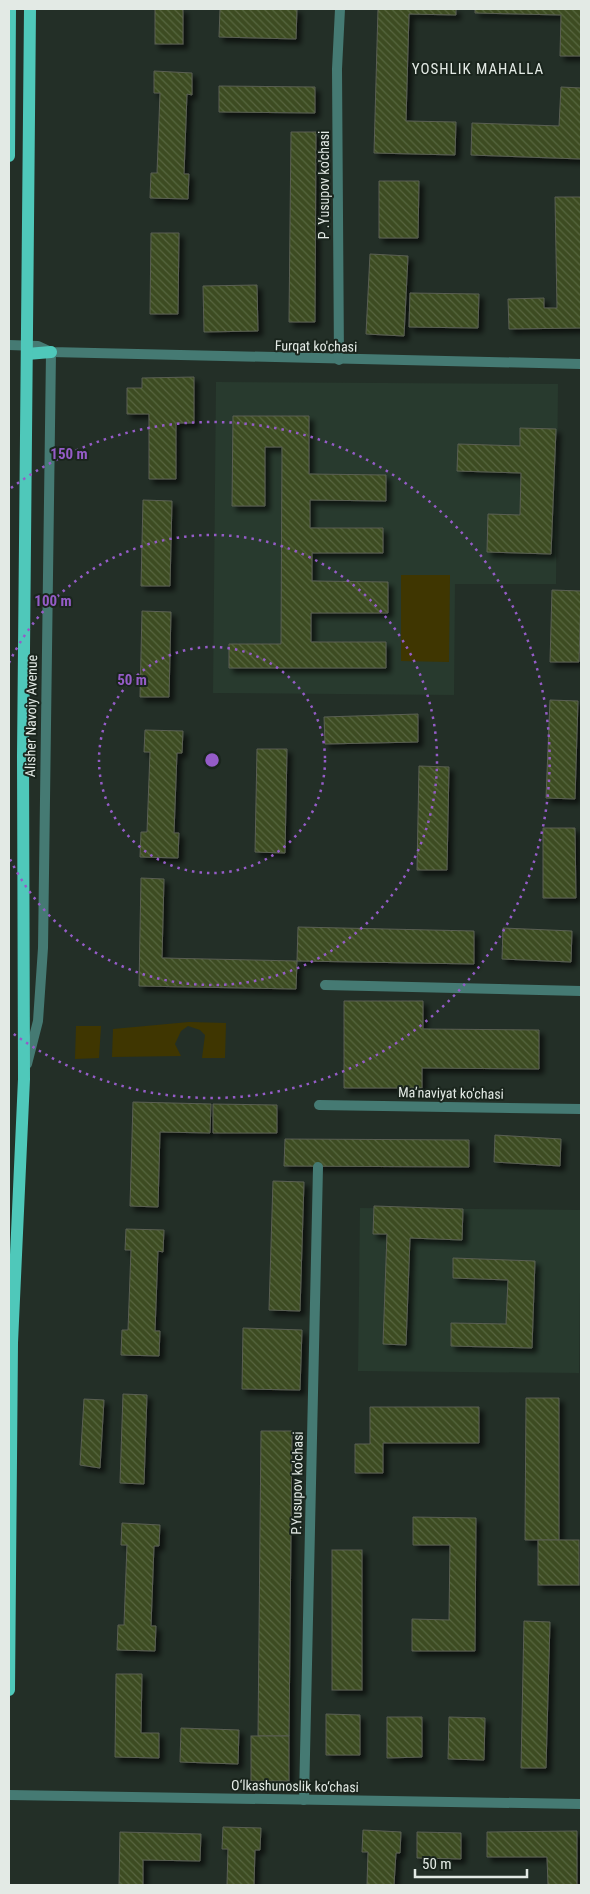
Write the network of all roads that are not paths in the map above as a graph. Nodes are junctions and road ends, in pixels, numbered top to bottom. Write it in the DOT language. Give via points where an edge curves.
graph roads {
  1 [pos="10,9"];
  2 [pos="30,9"];
  3 [pos="340,9"];
  4 [pos="9,156"];
  5 [pos="9,345"];
  6 [pos="27,349"];
  7 [pos="51,352"];
  8 [pos="339,360"];
  9 [pos="581,364"];
  10 [pos="325,986"];
  11 [pos="581,992"];
  12 [pos="24,1078"];
  13 [pos="320,1105"];
  14 [pos="581,1109"];
  15 [pos="318,1166"];
  16 [pos="10,1572"];
  17 [pos="9,1690"];
  18 [pos="9,1795"];
  19 [pos="304,1800"];
  20 [pos="581,1804"];
  1 -- 4 [label="main road"];
  2 -- 6 [label="main road, Alisher Navoiy Avenue"];
  3 -- 8 [label="street, P .Yusupov ko'chasi" via="337,70"];
  5 -- 6 [label="street"];
  6 -- 7 [label="main road"];
  6 -- 12 [label="main road, Alisher Navoiy Avenue"];
  7 -- 8 [label="street, Furqat ko'chasi"];
  7 -- 12 [label="street, Alisher Navoiy Avenue" via="43,948 38,1021"];
  8 -- 9 [label="street, Furqat ko'chasi"];
  10 -- 11 [label="street"];
  12 -- 16 [label="main road, Alisher Navoiy Avenue" via="12,1343"];
  13 -- 14 [label="street, Ma’naviyat ko'chasi"];
  15 -- 19 [label="street, P.Yusupov ko'chasi"];
  16 -- 17 [label="main road, Alisher Navoiy Avenue"];
  18 -- 19 [label="street, O‘lkashunoslik ko‘chasi"];
  19 -- 20 [label="street, O‘lkashunoslik ko‘chasi"];
}
